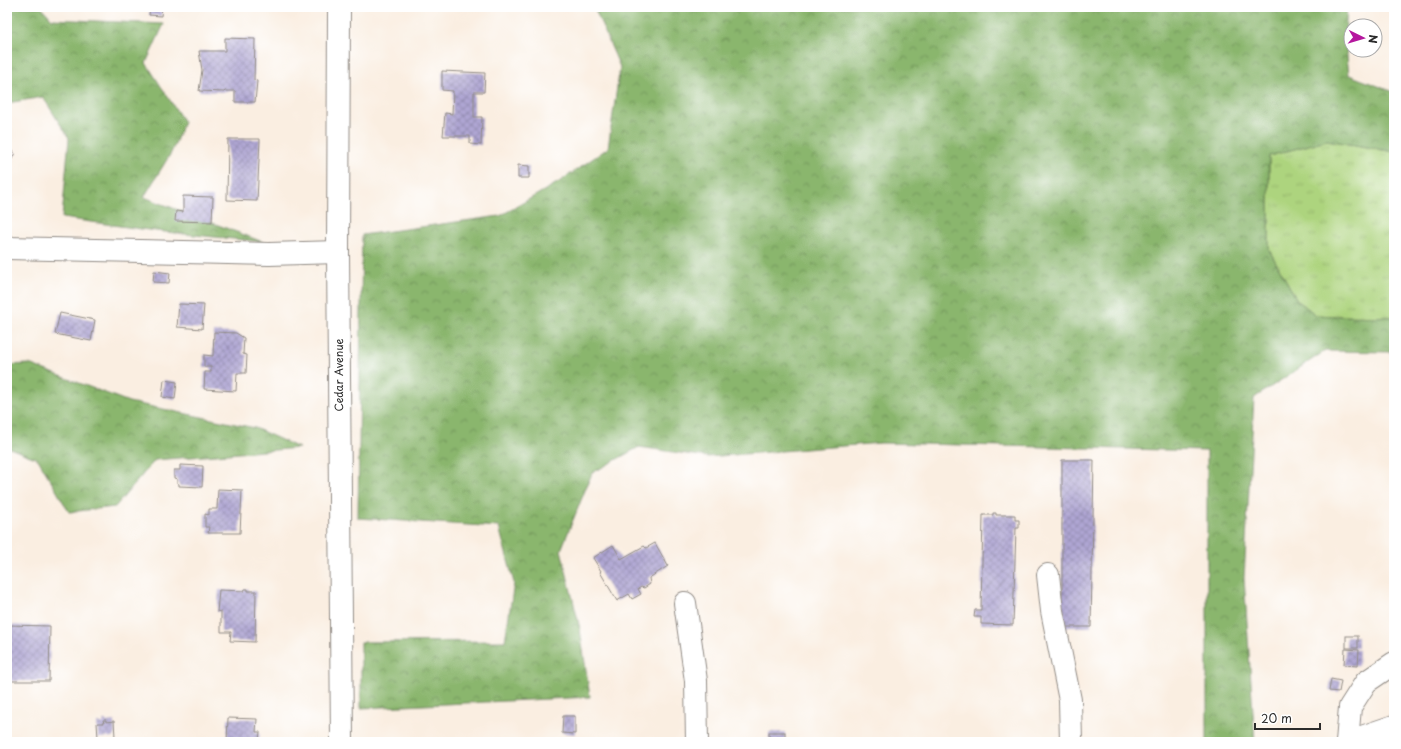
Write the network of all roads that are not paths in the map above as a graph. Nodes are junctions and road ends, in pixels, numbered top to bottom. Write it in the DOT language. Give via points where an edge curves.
graph roads {
  1 [pos="339,7"];
  2 [pos="7,248"];
  3 [pos="338,252"];
  4 [pos="1048,575"];
  5 [pos="685,603"];
  6 [pos="1394,664"];
  7 [pos="1394,726"];
  8 [pos="342,742"];
  9 [pos="697,742"];
  10 [pos="1071,742"];
  11 [pos="1347,742"];
  1 -- 3 [label="street, Cedar Avenue"];
  2 -- 3 [label="street" via="269,254"];
  3 -- 8 [label="street, Cedar Avenue"];
  4 -- 10 [label="street" via="1052,611 1070,700"];
  5 -- 9 [label="street" via="696,680"];
  6 -- 11 [label="street" via="1366,682 1350,707"];
  7 -- 11 [label="street"];
}
